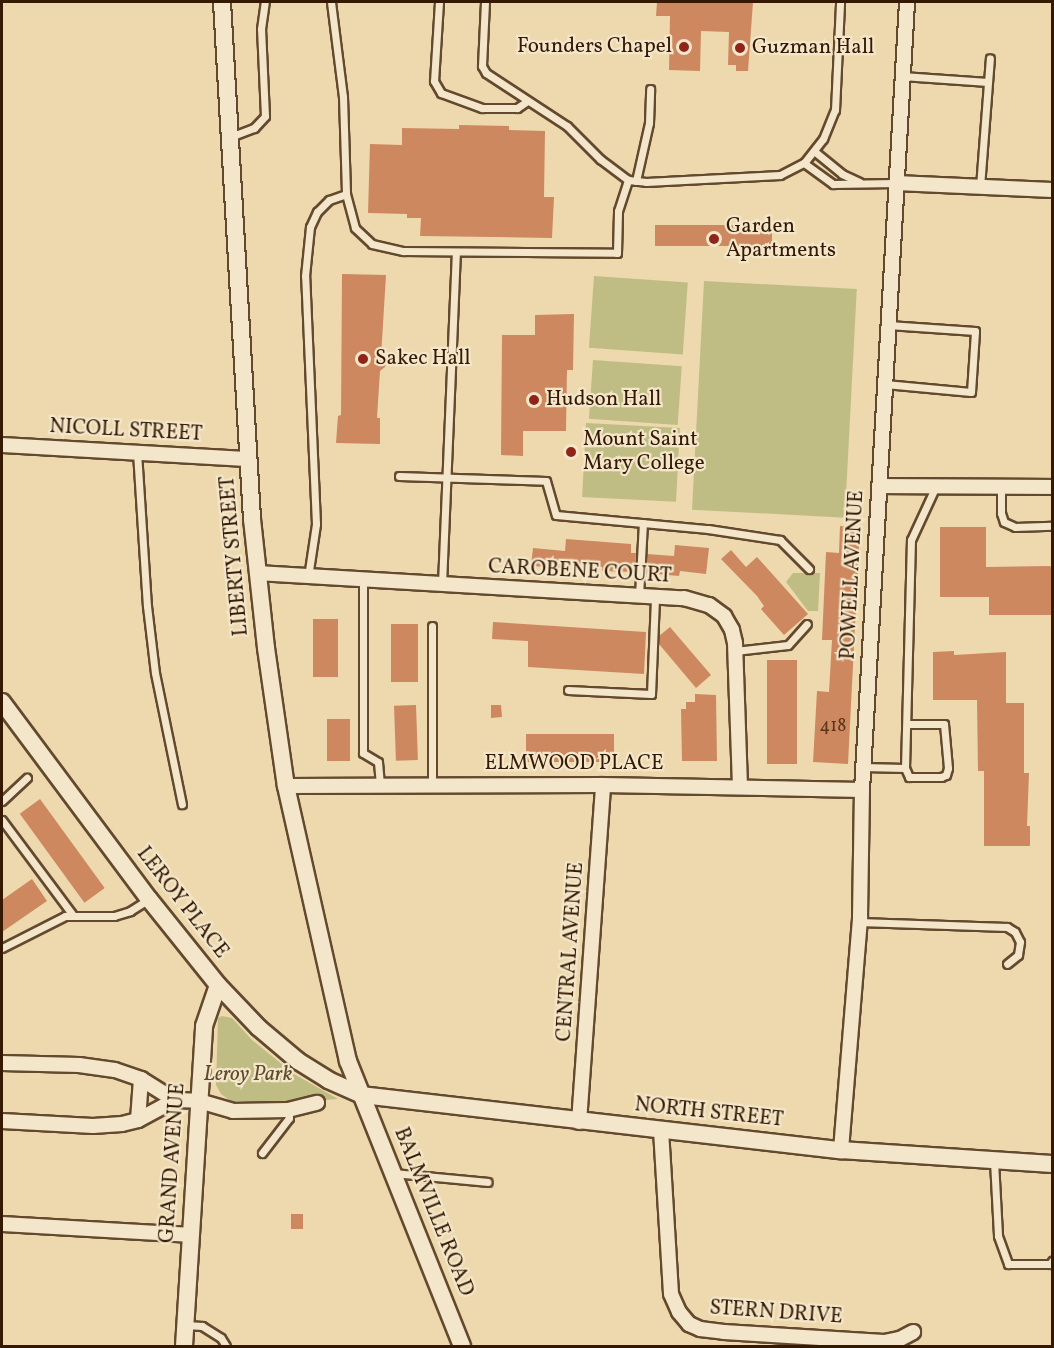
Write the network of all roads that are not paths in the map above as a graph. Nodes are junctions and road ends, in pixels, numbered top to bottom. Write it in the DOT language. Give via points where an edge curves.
graph roads {
  1 [pos="222,2"];
  2 [pos="266,2"];
  3 [pos="331,2"];
  4 [pos="439,2"];
  5 [pos="485,2"];
  6 [pos="840,2"];
  7 [pos="907,2"];
  8 [pos="990,58"];
  9 [pos="902,76"];
  10 [pos="988,82"];
  11 [pos="650,89"];
  12 [pos="526,102"];
  13 [pos="229,138"];
  14 [pos="814,151"];
  15 [pos="804,163"];
  16 [pos="632,180"];
  17 [pos="859,182"];
  18 [pos="896,183"];
  19 [pos="980,186"];
  20 [pos="1053,190"];
  21 [pos="346,194"];
  22 [pos="456,252"];
  23 [pos="888,325"];
  24 [pos="885,384"];
  25 [pos="2,445"];
  26 [pos="137,452"];
  27 [pos="248,459"];
  28 [pos="399,476"];
  29 [pos="447,477"];
  30 [pos="879,486"];
  31 [pos="1053,487"];
  32 [pos="935,488"];
  33 [pos="1001,488"];
  34 [pos="643,523"];
  35 [pos="1053,526"];
  36 [pos="809,569"];
  37 [pos="257,573"];
  38 [pos="309,577"];
  39 [pos="363,580"];
  40 [pos="442,586"];
  41 [pos="639,596"];
  42 [pos="655,597"];
  43 [pos="807,624"];
  44 [pos="432,626"];
  45 [pos="735,651"];
  46 [pos="568,690"];
  47 [pos="2,702"];
  48 [pos="907,724"];
  49 [pos="863,767"];
  50 [pos="905,768"];
  51 [pos="27,778"];
  52 [pos="603,785"];
  53 [pos="286,786"];
  54 [pos="380,786"];
  55 [pos="432,786"];
  56 [pos="740,787"];
  57 [pos="862,790"];
  58 [pos="2,801"];
  59 [pos="182,804"];
  60 [pos="2,819"];
  61 [pos="149,899"];
  62 [pos="72,914"];
  63 [pos="859,922"];
  64 [pos="2,948"];
  65 [pos="1007,964"];
  66 [pos="218,985"];
  67 [pos="2,1063"];
  68 [pos="141,1079"];
  69 [pos="362,1095"];
  70 [pos="176,1100"];
  71 [pos="198,1101"];
  72 [pos="317,1103"];
  73 [pos="288,1110"];
  74 [pos="138,1120"];
  75 [pos="2,1121"];
  76 [pos="579,1122"];
  77 [pos="661,1131"];
  78 [pos="841,1150"];
  79 [pos="262,1153"];
  80 [pos="994,1160"];
  81 [pos="1053,1164"];
  82 [pos="394,1173"];
  83 [pos="488,1182"];
  84 [pos="2,1224"];
  85 [pos="190,1235"];
  86 [pos="1053,1261"];
  87 [pos="186,1325"];
  88 [pos="913,1332"];
  89 [pos="184,1347"];
  90 [pos="226,1347"];
  91 [pos="462,1347"];
  1 -- 13 [label="street, LIBERTY STREET"];
  2 -- 13 [label="lane" via="261,29 265,116 254,128"];
  3 -- 21 [label="lane" via="343,97"];
  4 -- 12 [label="lane" via="434,81 441,93 482,108 517,108"];
  5 -- 12 [label="lane" via="482,66"];
  6 -- 14 [label="lane" via="835,111"];
  7 -- 9 [label="street, POWELL AVENUE"];
  8 -- 10 [label="lane"];
  9 -- 10 [label="lane"];
  9 -- 18 [label="street, POWELL AVENUE"];
  10 -- 19 [label="lane"];
  11 -- 16 [label="lane" via="649,123"];
  12 -- 16 [label="lane" via="567,126 600,159"];
  13 -- 27 [label="street, LIBERTY STREET"];
  14 -- 15 [label="lane"];
  14 -- 17 [label="lane" via="842,174"];
  15 -- 16 [label="lane" via="780,175"];
  15 -- 17 [label="lane" via="833,184"];
  16 -- 22 [label="lane" via="618,211 617,253"];
  17 -- 18 [label="lane"];
  18 -- 19 [label="street"];
  18 -- 23 [label="street, POWELL AVENUE"];
  19 -- 20 [label="street"];
  21 -- 22 [label="lane" via="355,228 372,244 403,251"];
  21 -- 38 [label="lane" via="329,200 317,212 310,227 305,276 316,524"];
  22 -- 29 [label="lane"];
  23 -- 24 [label="street, POWELL AVENUE"];
  23 -- 24 [label="lane" via="975,331 971,392"];
  24 -- 30 [label="street, POWELL AVENUE"];
  25 -- 26 [label="street, NICOLL STREET"];
  26 -- 27 [label="street, NICOLL STREET"];
  26 -- 59 [label="lane" via="154,662"];
  27 -- 37 [label="street, LIBERTY STREET"];
  28 -- 29 [label="lane"];
  29 -- 34 [label="lane" via="546,481 556,515"];
  29 -- 40 [label="lane"];
  30 -- 32 [label="street"];
  30 -- 49 [label="street, POWELL AVENUE"];
  31 -- 33 [label="street"];
  32 -- 33 [label="street"];
  32 -- 48 [label="lane" via="911,540"];
  33 -- 35 [label="lane" via="1004,522 1015,527"];
  34 -- 36 [label="lane" via="780,540"];
  34 -- 41 [label="lane"];
  37 -- 38 [label="street, CAROBENE COURT"];
  37 -- 53 [label="street, LIBERTY STREET"];
  38 -- 39 [label="street, CAROBENE COURT"];
  39 -- 40 [label="street, CAROBENE COURT"];
  39 -- 54 [label="lane" via="363,753 378,762"];
  40 -- 41 [label="street, CAROBENE COURT"];
  41 -- 42 [label="street, CAROBENE COURT"];
  42 -- 45 [label="street, CAROBENE COURT" via="684,598 709,605 724,616 732,630"];
  42 -- 46 [label="lane" via="651,694"];
  43 -- 45 [label="lane" via="788,645"];
  44 -- 55 [label="lane"];
  45 -- 56 [label="street, CAROBENE COURT"];
  47 -- 61 [label="street, LEROY PLACE"];
  48 -- 50 [label="lane"];
  48 -- 50 [label="lane" via="944,724 948,768 941,777 909,777"];
  49 -- 50 [label="lane"];
  49 -- 57 [label="street, POWELL AVENUE"];
  51 -- 58 [label="lane"];
  52 -- 55 [label="street, ELMWOOD PLACE"];
  52 -- 56 [label="street, ELMWOOD PLACE"];
  52 -- 76 [label="street, CENTRAL AVENUE"];
  53 -- 54 [label="street, ELMWOOD PLACE"];
  53 -- 69 [label="street, LIBERTY STREET" via="339,1027"];
  54 -- 55 [label="street, ELMWOOD PLACE"];
  56 -- 57 [label="street, ELMWOOD PLACE"];
  57 -- 63 [label="street, POWELL AVENUE"];
  60 -- 62 [label="lane"];
  61 -- 62 [label="lane" via="114,916"];
  61 -- 66 [label="street, LEROY PLACE"];
  62 -- 64 [label="lane"];
  63 -- 65 [label="lane" via="1007,927 1020,942 1018,955"];
  63 -- 78 [label="street, POWELL AVENUE"];
  66 -- 69 [label="street, LEROY PLACE" via="298,1061"];
  66 -- 71 [label="street, GRAND AVENUE" via="204,1026"];
  67 -- 68 [label="street" via="79,1065 115,1070"];
  68 -- 70 [label="street"];
  68 -- 74 [label="street"];
  69 -- 76 [label="street, NORTH STREET"];
  69 -- 82 [label="street, BALMVILLE ROAD"];
  70 -- 71 [label="street"];
  70 -- 74 [label="street"];
  71 -- 73 [label="street" via="233,1111"];
  71 -- 85 [label="street, GRAND AVENUE"];
  72 -- 73 [label="street"];
  73 -- 79 [label="lane" via="289,1118"];
  74 -- 75 [label="street" via="93,1126"];
  76 -- 77 [label="street, NORTH STREET"];
  77 -- 78 [label="street, NORTH STREET"];
  77 -- 88 [label="street, STERN DRIVE" via="671,1294 678,1312 689,1324 724,1332 884,1342"];
  78 -- 80 [label="street, NORTH STREET"];
  80 -- 81 [label="street, NORTH STREET"];
  80 -- 86 [label="lane" via="998,1236 1008,1264"];
  82 -- 83 [label="lane"];
  82 -- 91 [label="street, BALMVILLE ROAD"];
  84 -- 85 [label="street"];
  85 -- 87 [label="street, GRAND AVENUE"];
  87 -- 89 [label="street, GRAND AVENUE"];
  87 -- 90 [label="lane" via="202,1326 221,1338"];
}
